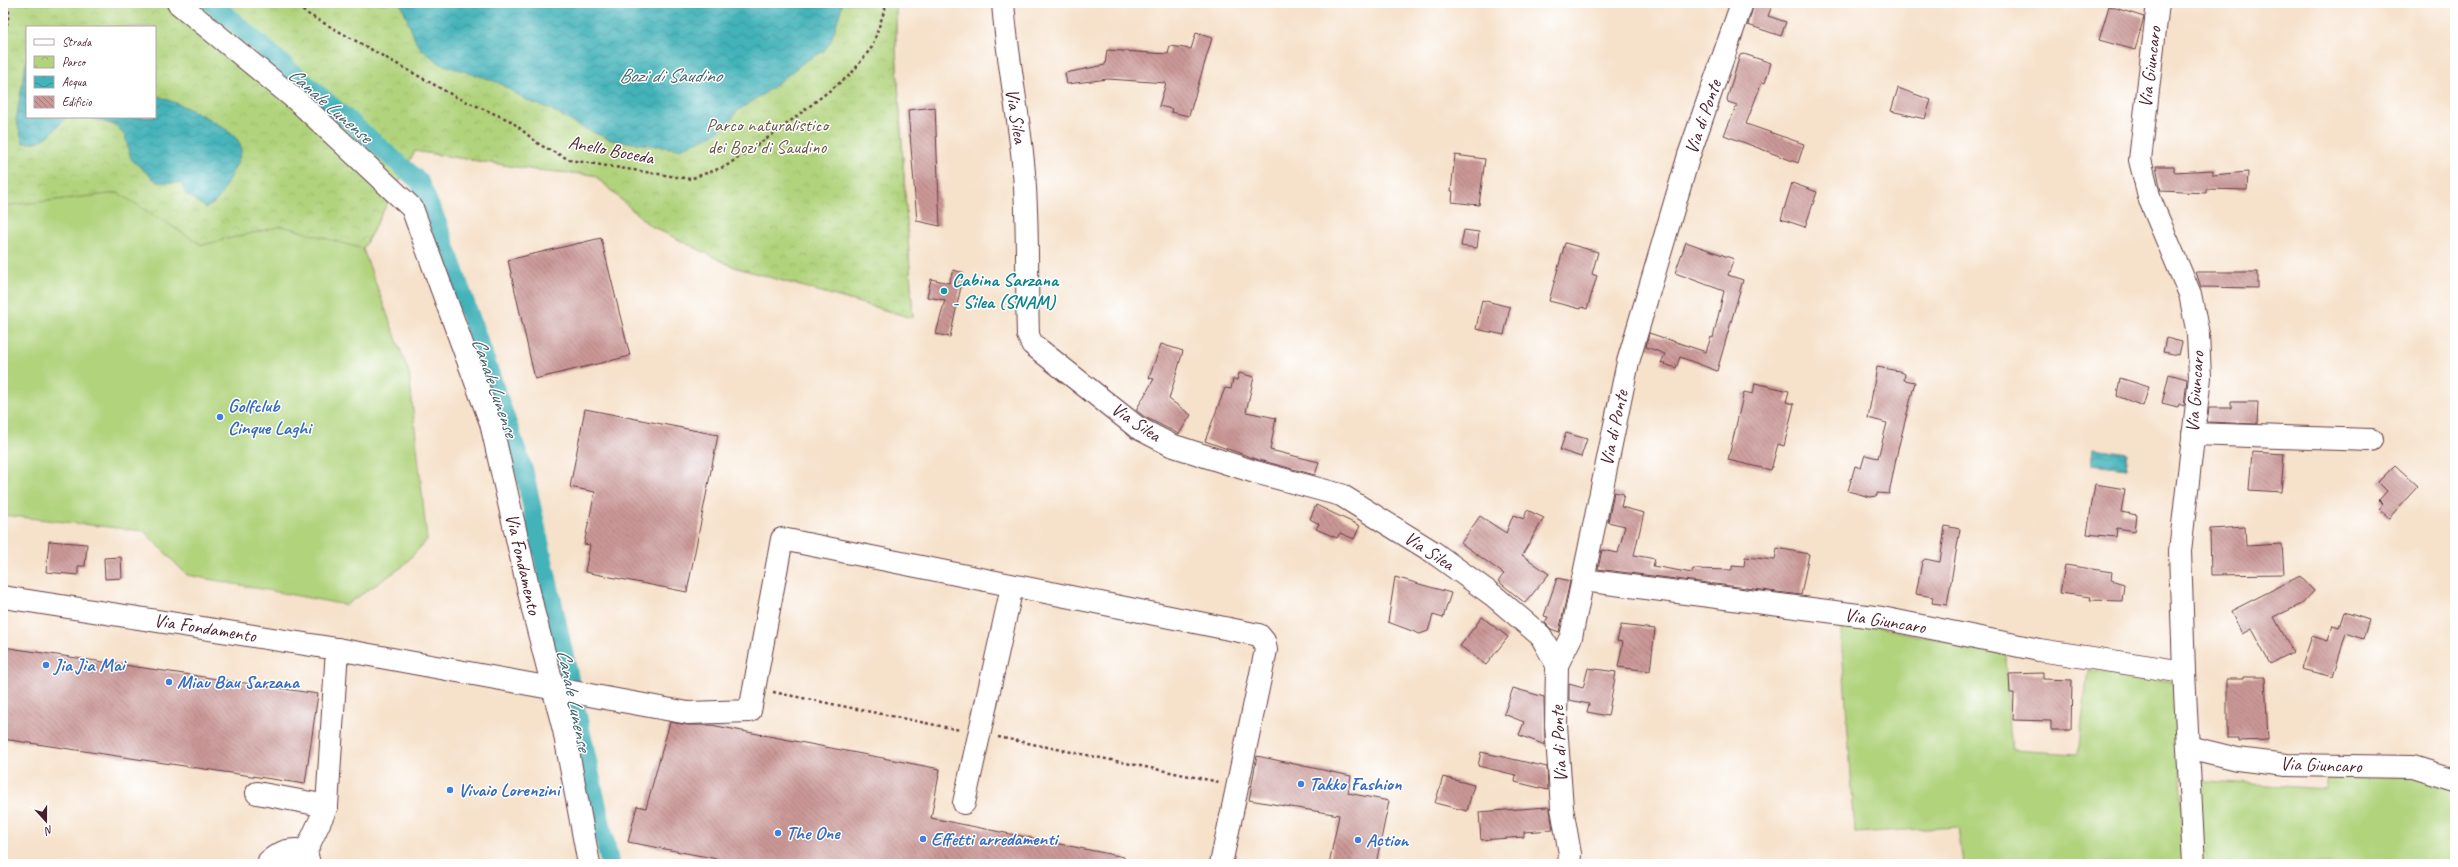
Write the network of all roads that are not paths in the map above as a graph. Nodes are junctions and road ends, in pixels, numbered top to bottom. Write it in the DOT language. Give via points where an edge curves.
graph roads {
  1 [pos="178,3"];
  2 [pos="1003,3"];
  3 [pos="1742,3"];
  4 [pos="2158,3"];
  5 [pos="2193,434"];
  6 [pos="2371,440"];
  7 [pos="1584,580"];
  8 [pos="1012,587"];
  9 [pos="3,597"];
  10 [pos="337,649"];
  11 [pos="1557,665"];
  12 [pos="2184,672"];
  13 [pos="552,687"];
  14 [pos="2188,747"];
  15 [pos="2455,780"];
  16 [pos="257,793"];
  17 [pos="964,803"];
  18 [pos="327,806"];
  19 [pos="307,858"];
  20 [pos="269,864"];
  21 [pos="589,864"];
  22 [pos="1221,864"];
  23 [pos="1569,864"];
  24 [pos="2194,864"];
  1 -- 13 [label="street, Via Fondamento" via="300,103 412,208 491,423"];
  2 -- 11 [label="street, Via Silea" via="1006,50 1023,161 1028,335 1032,344 1138,428 1171,445 1341,495 1433,552 1494,596 1541,636"];
  3 -- 7 [label="street, Via di Ponte" via="1689,155 1628,362"];
  4 -- 5 [label="street, Via Giuncaro" via="2140,160 2150,200 2190,294 2198,334 2200,377"];
  5 -- 6 [label="street"];
  5 -- 12 [label="street, Via Giuncaro" via="2180,551"];
  7 -- 11 [label="street, Via di Ponte" via="1571,637"];
  7 -- 12 [label="street, Via Giuncaro" via="1882,618 2039,650"];
  8 -- 13 [label="street" via="782,539 750,711 688,713"];
  8 -- 17 [label="street"];
  8 -- 22 [label="street" via="1259,635 1264,640 1266,650"];
  9 -- 10 [label="street, Via Fondamento"];
  10 -- 13 [label="street, Via Fondamento"];
  10 -- 18 [label="street"];
  11 -- 23 [label="street, Via di Ponte" via="1556,725"];
  12 -- 14 [label="street, Via Giuncaro"];
  13 -- 21 [label="street" via="564,730"];
  14 -- 15 [label="street, Via Giuncaro" via="2237,759 2286,765 2413,767"];
  14 -- 24 [label="street, Via Giuncaro"];
  16 -- 18 [label="street"];
  18 -- 19 [label="street"];
  19 -- 20 [label="street" via="294,849 280,852 269,861"];
}
